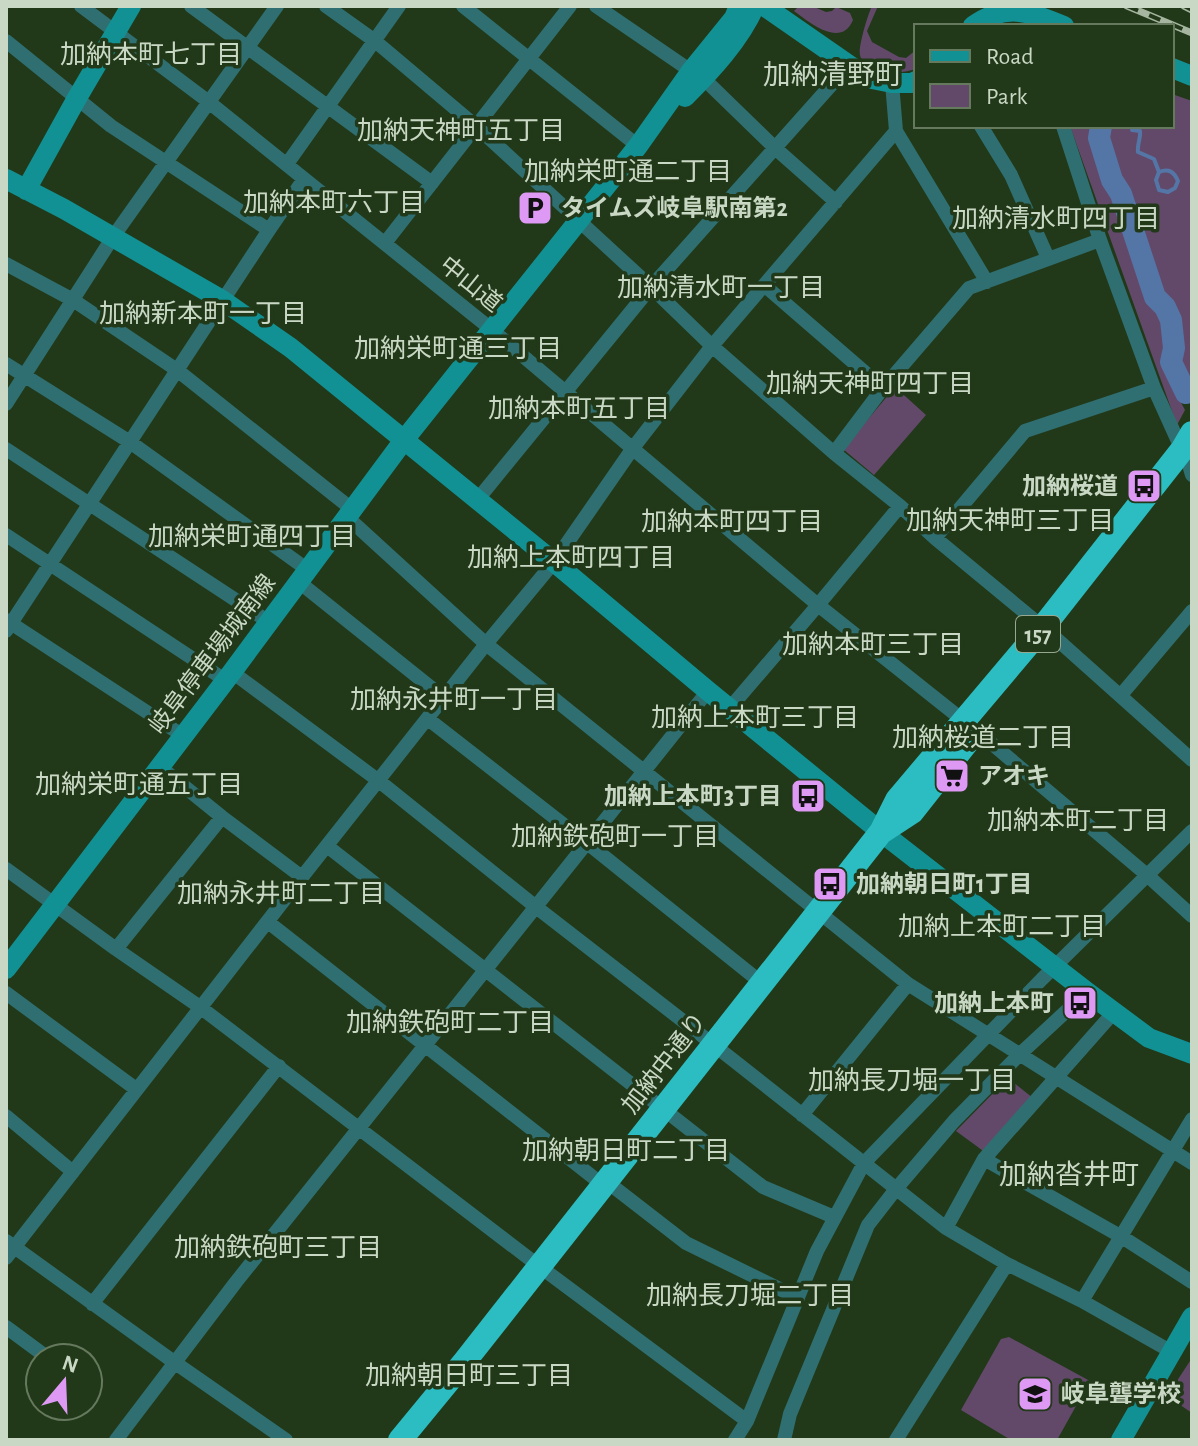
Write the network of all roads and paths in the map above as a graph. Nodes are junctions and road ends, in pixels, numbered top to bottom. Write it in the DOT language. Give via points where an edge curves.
graph roads {
  1 [pos="81,6"];
  2 [pos="131,6"];
  3 [pos="191,6"];
  4 [pos="277,6"];
  5 [pos="326,6"];
  6 [pos="399,6"];
  7 [pos="463,6"];
  8 [pos="570,6"];
  9 [pos="596,6"];
  10 [pos="739,6"];
  11 [pos="755,6"];
  12 [pos="764,6"];
  13 [pos="976,24"];
  14 [pos="1058,24"];
  15 [pos="115,32"];
  16 [pos="6,41"];
  17 [pos="375,41"];
  18 [pos="247,49"];
  19 [pos="529,59"];
  20 [pos="849,65"];
  21 [pos="697,74"];
  22 [pos="914,82"];
  23 [pos="892,83"];
  24 [pos="77,98"];
  25 [pos="209,102"];
  26 [pos="328,105"];
  27 [pos="477,127"];
  28 [pos="982,128"];
  29 [pos="1064,128"];
  30 [pos="896,131"];
  31 [pos="638,146"];
  32 [pos="775,148"];
  33 [pos="166,161"];
  34 [pos="287,164"];
  35 [pos="6,179"];
  36 [pos="304,179"];
  37 [pos="432,183"];
  38 [pos="26,190"];
  39 [pos="836,202"];
  40 [pos="579,220"];
  41 [pos="269,230"];
  42 [pos="113,237"];
  43 [pos="1100,240"];
  44 [pos="385,243"];
  45 [pos="1048,258"];
  46 [pos="6,264"];
  47 [pos="987,282"];
  48 [pos="764,285"];
  49 [pos="651,287"];
  50 [pos="73,300"];
  51 [pos="222,300"];
  52 [pos="491,329"];
  53 [pos="712,346"];
  54 [pos="6,364"];
  55 [pos="177,370"];
  56 [pos="24,376"];
  57 [pos="883,388"];
  58 [pos="1154,388"];
  59 [pos="565,391"];
  60 [pos="6,404"];
  61 [pos="404,440"];
  62 [pos="130,442"];
  63 [pos="633,448"];
  64 [pos="6,449"];
  65 [pos="834,453"];
  66 [pos="1189,457"];
  67 [pos="478,499"];
  68 [pos="90,503"];
  69 [pos="900,506"];
  70 [pos="350,514"];
  71 [pos="6,535"];
  72 [pos="935,538"];
  73 [pos="554,562"];
  74 [pos="50,564"];
  75 [pos="303,576"];
  76 [pos="818,605"];
  77 [pos="1192,611"];
  78 [pos="269,622"];
  79 [pos="8,625"];
  80 [pos="1047,630"];
  81 [pos="486,644"];
  82 [pos="229,676"];
  83 [pos="708,691"];
  84 [pos="1121,695"];
  85 [pos="444,698"];
  86 [pos="729,709"];
  87 [pos="428,719"];
  88 [pos="970,726"];
  89 [pos="182,735"];
  90 [pos="1192,760"];
  91 [pos="159,766"];
  92 [pos="645,771"];
  93 [pos="379,781"];
  94 [pos="222,817"];
  95 [pos="1192,831"];
  96 [pos="881,832"];
  97 [pos="587,843"];
  98 [pos="327,846"];
  99 [pos="6,869"];
  100 [pos="1147,875"];
  101 [pos="302,877"];
  102 [pos="55,904"];
  103 [pos="536,907"];
  104 [pos="819,913"];
  105 [pos="1192,916"];
  106 [pos="268,922"];
  107 [pos="116,949"];
  108 [pos="1055,967"];
  109 [pos="6,969"];
  110 [pos="486,970"];
  111 [pos="763,984"];
  112 [pos="908,984"];
  113 [pos="1087,992"];
  114 [pos="6,993"];
  115 [pos="200,1007"];
  116 [pos="1114,1012"];
  117 [pos="989,1034"];
  118 [pos="426,1045"];
  119 [pos="714,1045"];
  120 [pos="1020,1054"];
  121 [pos="1192,1054"];
  122 [pos="279,1066"];
  123 [pos="1056,1079"];
  124 [pos="136,1089"];
  125 [pos="663,1109"];
  126 [pos="802,1115"];
  127 [pos="6,1116"];
  128 [pos="1192,1119"];
  129 [pos="359,1128"];
  130 [pos="1172,1151"];
  131 [pos="984,1159"];
  132 [pos="864,1163"];
  133 [pos="1192,1163"];
  134 [pos="73,1172"];
  135 [pos="605,1183"];
  136 [pos="896,1189"];
  137 [pos="834,1217"];
  138 [pos="946,1228"];
  139 [pos="1122,1237"];
  140 [pos="9,1249"];
  141 [pos="1007,1264"];
  142 [pos="539,1266"];
  143 [pos="1192,1282"];
  144 [pos="798,1298"];
  145 [pos="1082,1301"];
  146 [pos="92,1304"];
  147 [pos="1192,1317"];
  148 [pos="6,1327"];
  149 [pos="26,1342"];
  150 [pos="1172,1352"];
  151 [pos="174,1362"];
  152 [pos="747,1421"];
  153 [pos="116,1440"];
  154 [pos="286,1440"];
  155 [pos="400,1440"];
  156 [pos="735,1440"];
  157 [pos="784,1440"];
  158 [pos="896,1440"];
  159 [pos="1121,1440"];
  1 -- 15 [label="street, 中山道"];
  2 -- 15 [label="street"];
  3 -- 18 [label="street"];
  4 -- 18 [label="street"];
  5 -- 17 [label="street"];
  6 -- 17 [label="street"];
  7 -- 19 [label="street"];
  8 -- 19 [label="street"];
  9 -- 21 [label="street"];
  10 -- 21 [label="street, 岐阜停車場城南線"];
  11 -- 21 [label="street, 岐阜停車場城南線" via="746,25"];
  12 -- 20 [label="street"];
  13 -- 14 [label="street" via="1010,11"];
  15 -- 24 [label="street"];
  15 -- 25 [label="street, 中山道"];
  16 -- 24 [label="street"];
  17 -- 26 [label="street"];
  17 -- 27 [label="street"];
  18 -- 25 [label="street"];
  18 -- 26 [label="street"];
  19 -- 27 [label="street"];
  19 -- 31 [label="street"];
  20 -- 23 [label="street" via="872,79"];
  20 -- 32 [label="street"];
  21 -- 31 [label="street, 岐阜停車場城南線"];
  21 -- 32 [label="street"];
  22 -- 23 [label="street"];
  23 -- 30 [label="street"];
  24 -- 33 [label="street"];
  24 -- 38 [label="street"];
  25 -- 33 [label="street"];
  25 -- 34 [label="street, 中山道"];
  26 -- 34 [label="street"];
  26 -- 37 [label="street"];
  27 -- 37 [label="street"];
  27 -- 40 [label="street"];
  28 -- 45 [label="street" via="1011,175"];
  29 -- 43 [label="street"];
  30 -- 39 [label="street"];
  30 -- 47 [label="street"];
  31 -- 40 [label="street, 岐阜停車場城南線"];
  32 -- 39 [label="street"];
  32 -- 49 [label="street"];
  33 -- 41 [label="street"];
  33 -- 42 [label="street"];
  34 -- 36 [label="street, 中山道"];
  35 -- 38 [label="street"];
  36 -- 41 [label="street"];
  36 -- 44 [label="street, 中山道"];
  37 -- 44 [label="street"];
  38 -- 42 [label="street"];
  39 -- 48 [label="street"];
  40 -- 49 [label="street"];
  40 -- 52 [label="street, 岐阜停車場城南線"];
  41 -- 51 [label="street"];
  42 -- 50 [label="street"];
  42 -- 51 [label="street"];
  43 -- 45 [label="street"];
  43 -- 58 [label="street"];
  44 -- 52 [label="street, 中山道"];
  45 -- 47 [label="street"];
  46 -- 50 [label="street"];
  47 -- 57 [label="street" via="969,288"];
  48 -- 53 [label="street"];
  48 -- 57 [label="street"];
  49 -- 53 [label="street"];
  49 -- 59 [label="street"];
  50 -- 55 [label="street"];
  50 -- 56 [label="street"];
  51 -- 55 [label="street"];
  51 -- 61 [label="street" via="291,348"];
  52 -- 59 [label="street, 中山道"];
  52 -- 61 [label="street, 岐阜停車場城南線"];
  53 -- 63 [label="street"];
  53 -- 65 [label="street"];
  54 -- 56 [label="street"];
  55 -- 62 [label="street"];
  55 -- 70 [label="street"];
  56 -- 60 [label="street"];
  56 -- 62 [label="street"];
  57 -- 65 [label="street"];
  58 -- 66 [label="street"];
  58 -- 72 [label="street" via="1025,431"];
  59 -- 63 [label="street, 中山道"];
  59 -- 67 [label="street"];
  61 -- 67 [label="street"];
  61 -- 70 [label="street, 岐阜停車場城南線"];
  62 -- 68 [label="street"];
  62 -- 75 [label="street"];
  63 -- 73 [label="street"];
  63 -- 76 [label="street, 中山道"];
  64 -- 68 [label="street"];
  65 -- 69 [label="street"];
  66 -- 80 [label="highway, 加納中通り / 157"];
  67 -- 73 [label="street"];
  68 -- 74 [label="street"];
  68 -- 78 [label="street"];
  69 -- 72 [label="street"];
  69 -- 76 [label="street"];
  70 -- 75 [label="street, 岐阜停車場城南線"];
  70 -- 81 [label="street"];
  71 -- 74 [label="street"];
  72 -- 80 [label="street"];
  73 -- 81 [label="street"];
  73 -- 83 [label="street"];
  74 -- 79 [label="street"];
  74 -- 82 [label="street"];
  75 -- 78 [label="street, 岐阜停車場城南線"];
  75 -- 85 [label="street"];
  76 -- 86 [label="street"];
  76 -- 88 [label="street, 中山道"];
  77 -- 84 [label="street"];
  78 -- 82 [label="street, 岐阜停車場城南線"];
  79 -- 89 [label="street"];
  80 -- 84 [label="street"];
  80 -- 88 [label="highway, 加納中通り / 157"];
  81 -- 85 [label="street"];
  81 -- 92 [label="street"];
  82 -- 89 [label="street, 岐阜停車場城南線"];
  82 -- 93 [label="street"];
  83 -- 86 [label="street"];
  83 -- 92 [label="street"];
  84 -- 90 [label="street"];
  85 -- 87 [label="street"];
  86 -- 96 [label="street"];
  87 -- 93 [label="street"];
  87 -- 97 [label="street"];
  88 -- 96 [label="highway, 加納中通り / 157" via="912,812"];
  88 -- 100 [label="street, 中山道"];
  89 -- 91 [label="street, 岐阜停車場城南線"];
  91 -- 94 [label="street"];
  91 -- 102 [label="street, 岐阜停車場城南線"];
  92 -- 97 [label="street"];
  92 -- 104 [label="street"];
  93 -- 98 [label="street"];
  93 -- 103 [label="street"];
  94 -- 101 [label="street"];
  94 -- 107 [label="street"];
  95 -- 100 [label="street"];
  96 -- 104 [label="highway, 加納中通り / 157"];
  96 -- 108 [label="street"];
  97 -- 103 [label="street"];
  97 -- 111 [label="street"];
  98 -- 101 [label="street"];
  98 -- 110 [label="street"];
  99 -- 102 [label="street"];
  100 -- 105 [label="street, 中山道"];
  100 -- 108 [label="street"];
  101 -- 106 [label="street"];
  102 -- 107 [label="street"];
  102 -- 109 [label="street, 岐阜停車場城南線"];
  103 -- 110 [label="street"];
  103 -- 119 [label="street"];
  104 -- 111 [label="highway, 加納中通り / 157"];
  104 -- 112 [label="street"];
  106 -- 115 [label="street"];
  106 -- 118 [label="street"];
  107 -- 115 [label="street"];
  108 -- 113 [label="street"];
  108 -- 117 [label="street"];
  110 -- 118 [label="street"];
  110 -- 125 [label="street"];
  111 -- 119 [label="highway, 加納中通り / 157"];
  112 -- 117 [label="street"];
  112 -- 126 [label="street"];
  113 -- 116 [label="street"];
  113 -- 120 [label="street"];
  114 -- 124 [label="street"];
  115 -- 122 [label="street"];
  115 -- 124 [label="street"];
  116 -- 121 [label="street" via="1149,1038"];
  116 -- 123 [label="street"];
  117 -- 120 [label="street"];
  117 -- 132 [label="street"];
  118 -- 129 [label="street"];
  118 -- 135 [label="street"];
  119 -- 125 [label="highway, 加納中通り / 157"];
  119 -- 126 [label="street"];
  120 -- 123 [label="street"];
  120 -- 136 [label="street"];
  122 -- 129 [label="street"];
  122 -- 146 [label="street"];
  123 -- 130 [label="street"];
  123 -- 131 [label="street"];
  124 -- 134 [label="street"];
  125 -- 135 [label="highway, 加納中通り / 157"];
  125 -- 137 [label="street" via="763,1187"];
  126 -- 132 [label="street"];
  127 -- 134 [label="street"];
  128 -- 130 [label="street"];
  129 -- 142 [label="street"];
  129 -- 151 [label="street"];
  130 -- 133 [label="street"];
  130 -- 139 [label="street"];
  131 -- 138 [label="street"];
  131 -- 139 [label="street"];
  132 -- 136 [label="street"];
  132 -- 137 [label="street"];
  134 -- 140 [label="street"];
  135 -- 142 [label="highway, 加納中通り / 157"];
  135 -- 144 [label="street" via="686,1243"];
  136 -- 138 [label="street"];
  136 -- 157 [label="street" via="868,1225"];
  137 -- 144 [label="street"];
  138 -- 141 [label="street"];
  139 -- 143 [label="street"];
  139 -- 145 [label="street"];
  140 -- 146 [label="street"];
  141 -- 145 [label="street"];
  141 -- 158 [label="street"];
  142 -- 152 [label="street"];
  142 -- 155 [label="highway, 加納中通り / 157"];
  144 -- 152 [label="street"];
  145 -- 150 [label="street"];
  146 -- 151 [label="street"];
  147 -- 150 [label="street"];
  148 -- 149 [label="street"];
  150 -- 159 [label="street"];
  151 -- 153 [label="street"];
  151 -- 154 [label="street"];
  152 -- 156 [label="street"];
}
